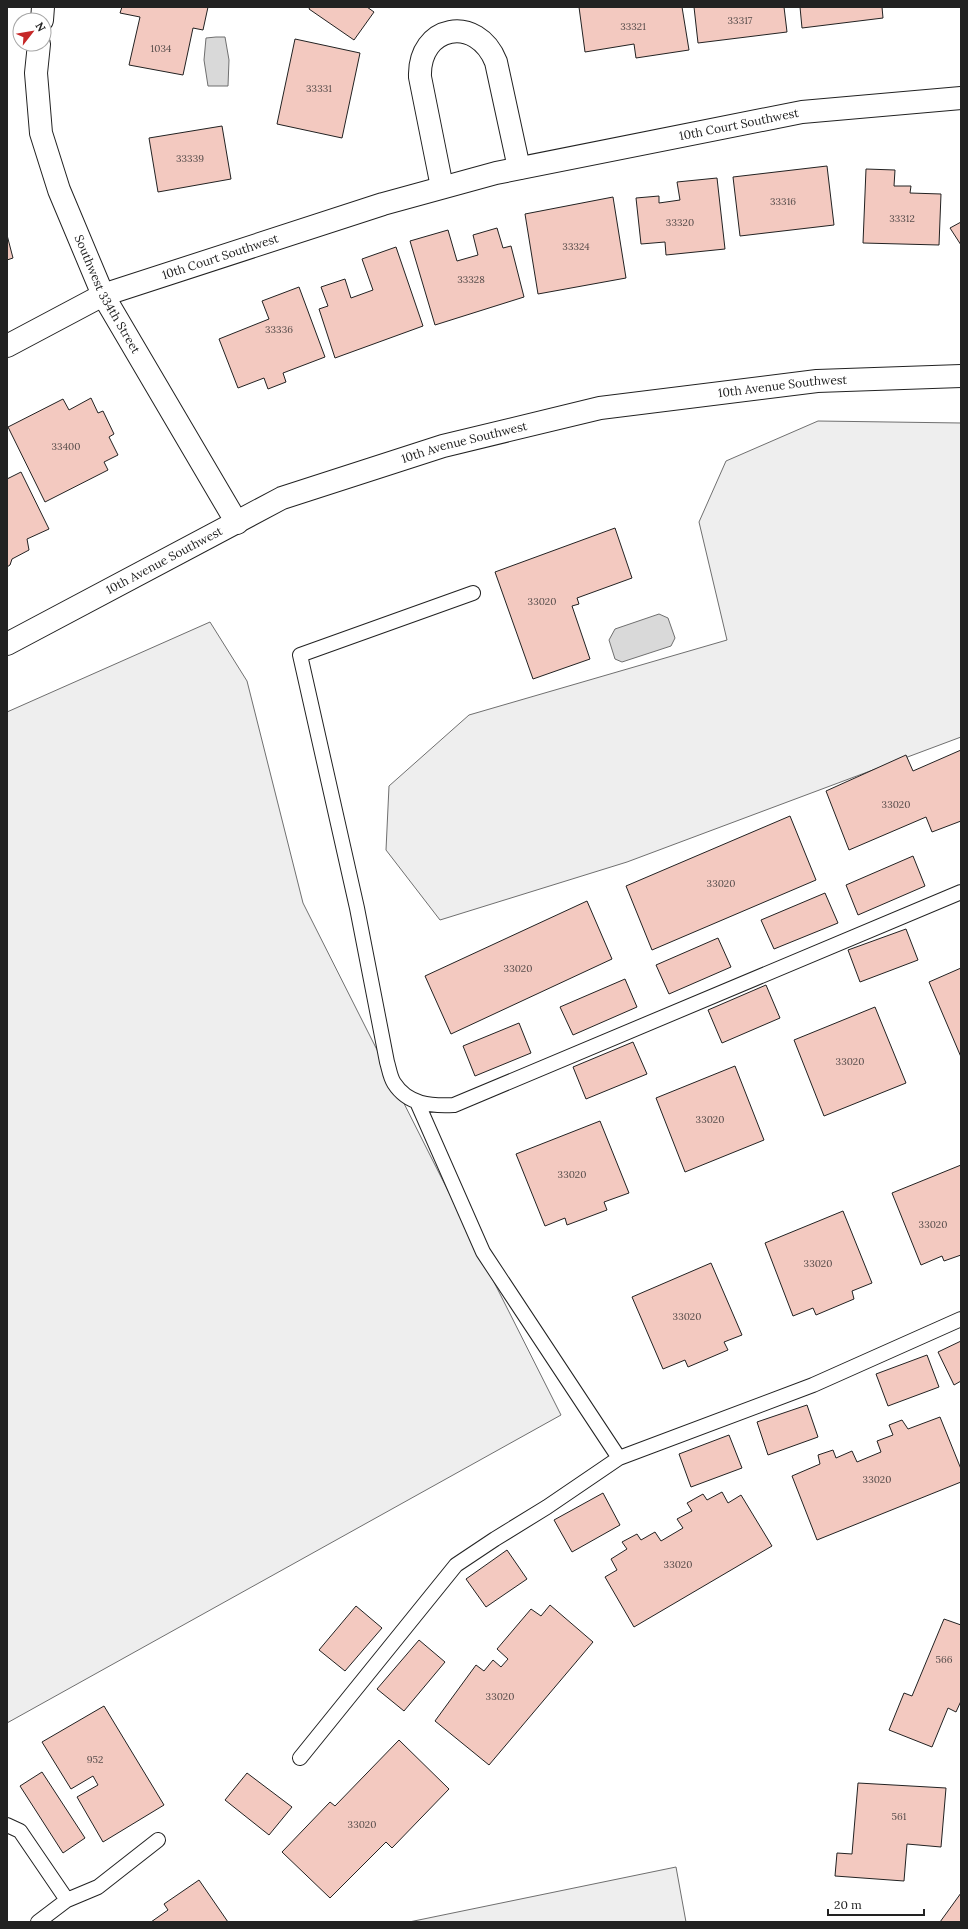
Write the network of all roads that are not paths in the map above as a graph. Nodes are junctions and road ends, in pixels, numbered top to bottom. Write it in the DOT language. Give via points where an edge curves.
graph roads {
  1 [pos="38,52"];
  2 [pos="961,98"];
  3 [pos="519,168"];
  4 [pos="442,187"];
  5 [pos="103,295"];
  6 [pos="7,346"];
  7 [pos="961,376"];
  8 [pos="236,523"];
  9 [pos="473,593"];
  10 [pos="7,644"];
  11 [pos="961,892"];
  12 [pos="416,1102"];
  13 [pos="961,1319"];
  14 [pos="619,1458"];
  15 [pos="300,1758"];
  16 [pos="7,1826"];
  17 [pos="158,1840"];
  18 [pos="67,1900"];
  19 [pos="38,1922"];
  1 -- 5 [label="street, Southwest 334th Street" via="36,73 41,133 59,190"];
  2 -- 3 [label="street, 10th Court Southwest" via="802,112"];
  3 -- 4 [label="street, 10th Court Southwest"];
  3 -- 4 [label="street" via="491,49 470,33 457,31 444,34 433,40 424,51 420,64 420,77"];
  4 -- 5 [label="street, 10th Court Southwest"];
  5 -- 6 [label="street, 10th Court Southwest"];
  5 -- 8 [label="street, Southwest 334th Street"];
  7 -- 8 [label="street, 10th Avenue Southwest" via="817,381 600,408 443,446 282,498"];
  8 -- 10 [label="street, 10th Avenue Southwest"];
  9 -- 12 [label="lane" via="300,655 387,1062 393,1082"];
  11 -- 12 [label="lane" via="454,1105 434,1106"];
  12 -- 14 [label="lane" via="483,1252"];
  13 -- 14 [label="lane" via="813,1385"];
  14 -- 15 [label="lane" via="456,1565"];
  16 -- 18 [label="lane" via="20,1830"];
  17 -- 18 [label="lane" via="98,1887"];
  18 -- 19 [label="lane"];
}
